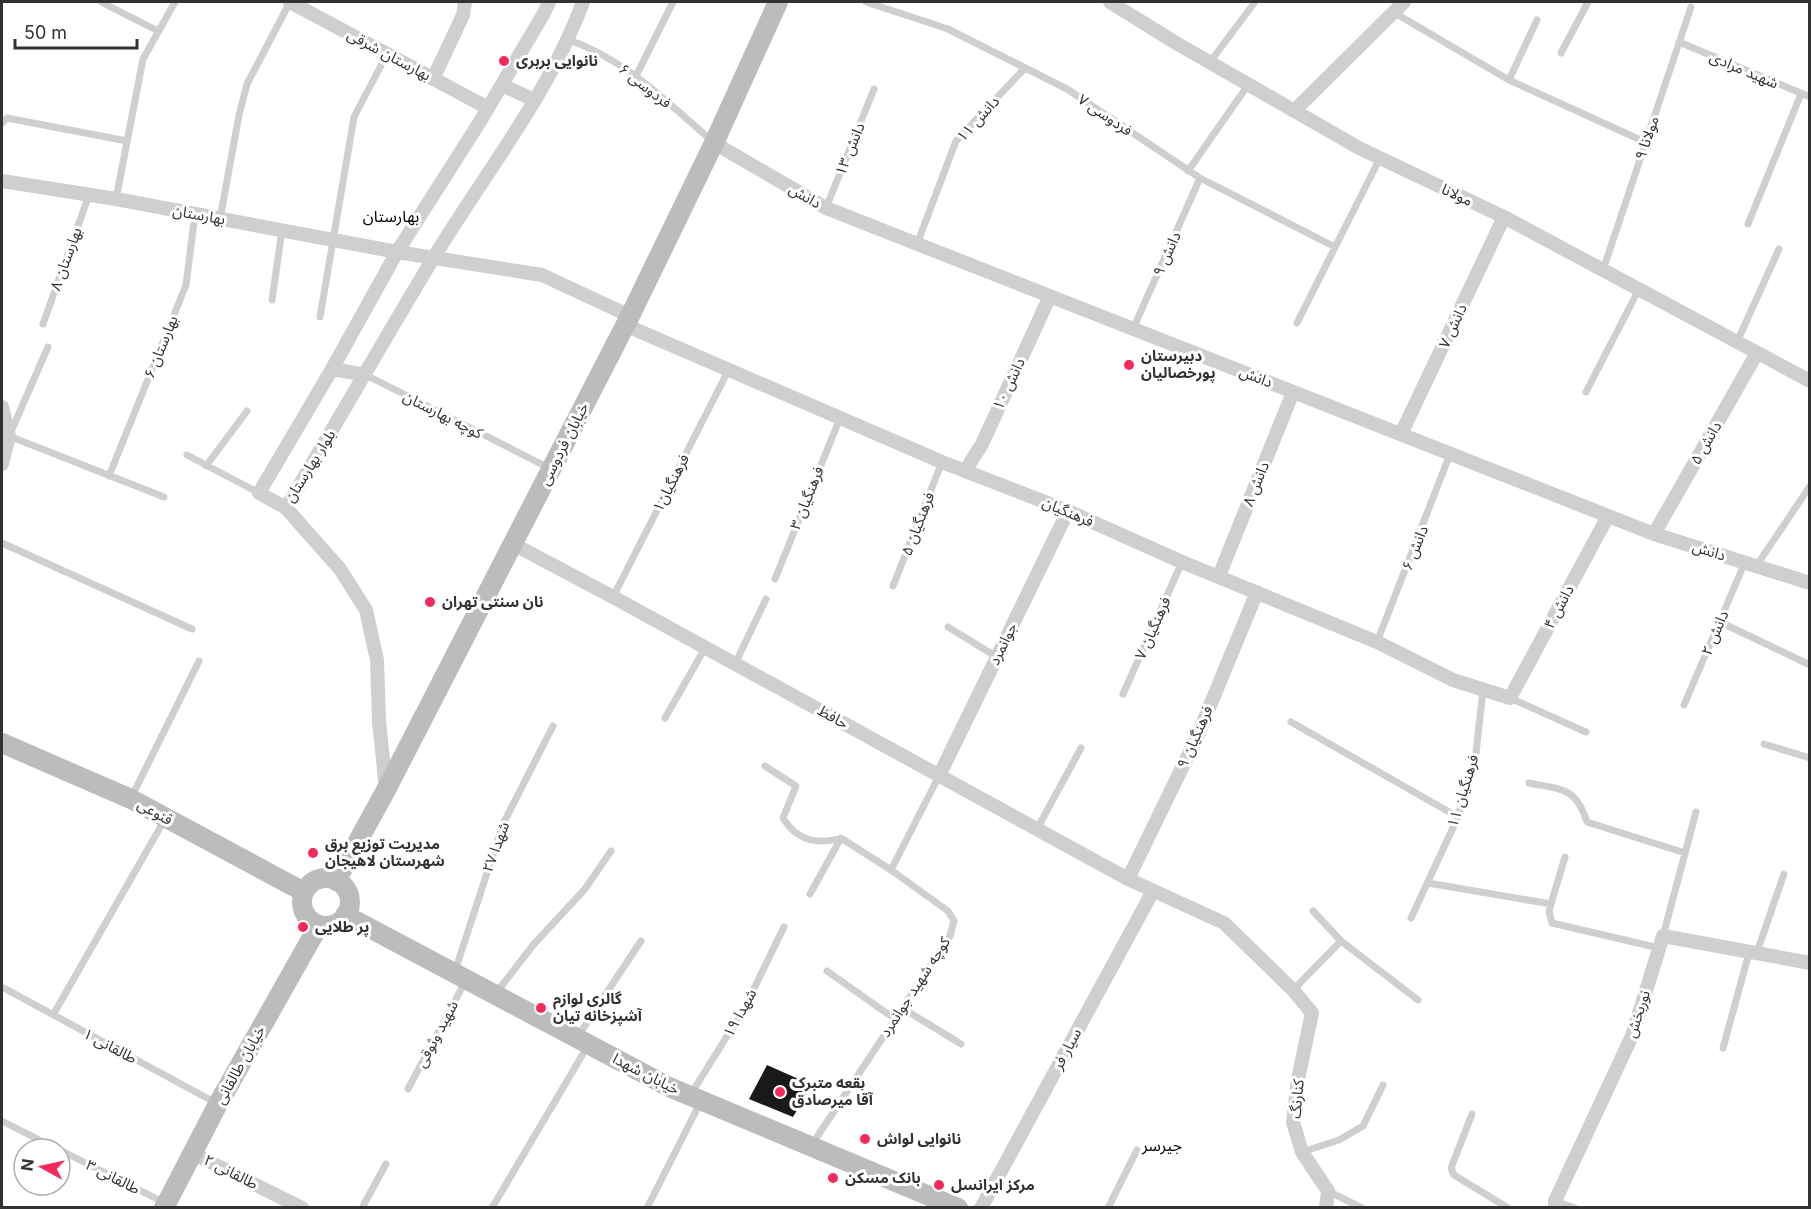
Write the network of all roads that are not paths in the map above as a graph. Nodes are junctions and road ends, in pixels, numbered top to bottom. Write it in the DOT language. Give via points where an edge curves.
graph roads {
  1 [pos="100,2"];
  2 [pos="175,2"];
  3 [pos="290,2"];
  4 [pos="465,2"];
  5 [pos="549,2"];
  6 [pos="583,2"];
  7 [pos="673,2"];
  8 [pos="778,2"];
  9 [pos="866,2"];
  10 [pos="1112,2"];
  11 [pos="1255,2"];
  12 [pos="1404,2"];
  13 [pos="1588,2"];
  14 [pos="1691,7"];
  15 [pos="1393,12"];
  16 [pos="1537,20"];
  17 [pos="158,32"];
  18 [pos="569,40"];
  19 [pos="1679,42"];
  20 [pos="1561,53"];
  21 [pos="387,54"];
  22 [pos="1210,62"];
  23 [pos="1024,69"];
  24 [pos="636,76"];
  25 [pos="433,79"];
  26 [pos="1509,80"];
  27 [pos="502,85"];
  28 [pos="1248,85"];
  29 [pos="874,89"];
  30 [pos="1801,94"];
  31 [pos="1809,97"];
  32 [pos="534,100"];
  33 [pos="488,108"];
  34 [pos="1294,111"];
  35 [pos="2,123"];
  36 [pos="127,141"];
  37 [pos="1645,142"];
  38 [pos="714,143"];
  39 [pos="1380,158"];
  40 [pos="1188,171"];
  41 [pos="1200,178"];
  42 [pos="2,181"];
  43 [pos="89,195"];
  44 [pos="116,199"];
  45 [pos="826,208"];
  46 [pos="195,214"];
  47 [pos="1504,217"];
  48 [pos="220,219"];
  49 [pos="1748,224"];
  50 [pos="282,230"];
  51 [pos="332,239"];
  52 [pos="917,244"];
  53 [pos="1335,247"];
  54 [pos="1779,249"];
  55 [pos="397,252"];
  56 [pos="434,257"];
  57 [pos="1603,270"];
  58 [pos="1639,289"];
  59 [pos="1050,296"];
  60 [pos="272,300"];
  61 [pos="320,317"];
  62 [pos="627,321"];
  63 [pos="1297,323"];
  64 [pos="43,324"];
  65 [pos="1133,329"];
  66 [pos="1737,342"];
  67 [pos="48,347"];
  68 [pos="1757,353"];
  69 [pos="332,369"];
  70 [pos="729,369"];
  71 [pos="366,375"];
  72 [pos="1809,381"];
  73 [pos="1293,392"];
  74 [pos="1586,392"];
  75 [pos="2,407"];
  76 [pos="247,411"];
  77 [pos="840,418"];
  78 [pos="1401,434"];
  79 [pos="9,436"];
  80 [pos="1450,453"];
  81 [pos="187,455"];
  82 [pos="942,462"];
  83 [pos="2,464"];
  84 [pos="206,466"];
  85 [pos="551,470"];
  86 [pos="965,471"];
  87 [pos="109,476"];
  88 [pos="1809,486"];
  89 [pos="259,493"];
  90 [pos="164,497"];
  91 [pos="286,508"];
  92 [pos="1068,511"];
  93 [pos="1608,516"];
  94 [pos="1654,534"];
  95 [pos="2,543"];
  96 [pos="513,544"];
  97 [pos="1182,562"];
  98 [pos="1751,563"];
  99 [pos="1219,576"];
  100 [pos="775,579"];
  101 [pos="1809,583"];
  102 [pos="893,586"];
  103 [pos="1257,592"];
  104 [pos="613,597"];
  105 [pos="766,599"];
  106 [pos="1720,622"];
  107 [pos="948,627"];
  108 [pos="192,628"];
  109 [pos="1377,642"];
  110 [pos="705,648"];
  111 [pos="997,657"];
  112 [pos="198,661"];
  113 [pos="735,664"];
  114 [pos="1809,665"];
  115 [pos="1483,690"];
  116 [pos="1123,694"];
  117 [pos="1510,698"];
  118 [pos="1684,705"];
  119 [pos="664,718"];
  120 [pos="1291,722"];
  121 [pos="553,726"];
  122 [pos="1586,732"];
  123 [pos="2,743"];
  124 [pos="1764,744"];
  125 [pos="1081,748"];
  126 [pos="1809,758"];
  127 [pos="765,766"];
  128 [pos="939,776"];
  129 [pos="1529,783"];
  130 [pos="386,790"];
  131 [pos="131,799"];
  132 [pos="1696,812"];
  133 [pos="1458,817"];
  134 [pos="165,819"];
  135 [pos="1037,829"];
  136 [pos="842,838"];
  137 [pos="611,852"];
  138 [pos="1685,853"];
  139 [pos="1565,857"];
  140 [pos="891,870"];
  141 [pos="1784,874"];
  142 [pos="1128,879"];
  143 [pos="336,881"];
  144 [pos="1428,883"];
  145 [pos="1153,891"];
  146 [pos="304,892"];
  147 [pos="810,894"];
  148 [pos="1551,904"];
  149 [pos="1313,911"];
  150 [pos="345,915"];
  151 [pos="1411,918"];
  152 [pos="319,925"];
  153 [pos="784,927"];
  154 [pos="641,941"];
  155 [pos="1341,941"];
  156 [pos="1661,942"];
  157 [pos="1753,954"];
  158 [pos="1809,963"];
  159 [pos="827,971"];
  160 [pos="460,977"];
  161 [pos="2,987"];
  162 [pos="1293,990"];
  163 [pos="495,995"];
  164 [pos="1418,1000"];
  165 [pos="902,1008"];
  166 [pos="53,1015"];
  167 [pos="895,1019"];
  168 [pos="583,1042"];
  169 [pos="961,1044"];
  170 [pos="1723,1048"];
  171 [pos="1383,1085"];
  172 [pos="408,1089"];
  173 [pos="696,1098"];
  174 [pos="218,1104"];
  175 [pos="1472,1114"];
  176 [pos="2,1121"];
  177 [pos="33,1137"];
  178 [pos="811,1146"];
  179 [pos="1137,1150"];
  180 [pos="1302,1152"];
  181 [pos="192,1153"];
  182 [pos="72,1157"];
  183 [pos="386,1164"];
  184 [pos="1328,1191"];
  185 [pos="932,1202"];
  186 [pos="1555,1204"];
  187 [pos="165,1206"];
  188 [pos="302,1208"];
  189 [pos="362,1208"];
  190 [pos="492,1208"];
  191 [pos="647,1208"];
  192 [pos="958,1208"];
  193 [pos="981,1208"];
  194 [pos="1107,1208"];
  195 [pos="1326,1208"];
  196 [pos="1362,1208"];
  197 [pos="1508,1208"];
  198 [pos="1575,1208"];
  1 -- 17 [label="lane"];
  2 -- 17 [label="lane"];
  3 -- 21 [label="street, بهارستان شرقی"];
  3 -- 48 [label="lane" via="247,84"];
  4 -- 25 [label="street" via="463,15"];
  5 -- 27 [label="street, بلوار بهارستان"];
  6 -- 18 [label="street, بلوار بهارستان"];
  7 -- 24 [label="lane"];
  8 -- 38 [label="main road, خیابان فردوسی"];
  9 -- 23 [label="lane, فردوسی ۷" via="948,29"];
  10 -- 22 [label="street, مولانا"];
  11 -- 22 [label="lane"];
  12 -- 15 [label="street"];
  13 -- 20 [label="lane"];
  14 -- 19 [label="lane, مولانا ۹"];
  15 -- 26 [label="lane"];
  15 -- 34 [label="street"];
  16 -- 26 [label="lane"];
  17 -- 36 [label="lane" via="143,59"];
  18 -- 24 [label="lane, فردوسی ۶" via="592,48"];
  18 -- 32 [label="street, بلوار بهارستان"];
  19 -- 30 [label="lane, شهید مرادی"];
  19 -- 37 [label="lane, مولانا ۹"];
  21 -- 25 [label="street, بهارستان شرقی"];
  21 -- 51 [label="lane" via="354,117"];
  22 -- 28 [label="street, مولانا"];
  23 -- 40 [label="lane, فردوسی ۷" via="1067,89"];
  23 -- 52 [label="lane, دانش ۱۱" via="956,141"];
  24 -- 38 [label="lane, فردوسی ۶"];
  25 -- 33 [label="street, بهارستان شرقی"];
  26 -- 37 [label="lane"];
  27 -- 32 [label="street"];
  27 -- 33 [label="street, بلوار بهارستان"];
  28 -- 34 [label="street, مولانا"];
  28 -- 40 [label="lane"];
  29 -- 45 [label="lane, دانش ۱۳"];
  30 -- 31 [label="lane, شهید مرادی"];
  30 -- 49 [label="lane"];
  32 -- 56 [label="street, بلوار بهارستان"];
  33 -- 55 [label="street, بلوار بهارستان"];
  34 -- 39 [label="street, مولانا"];
  35 -- 36 [label="lane" via="7,118"];
  36 -- 44 [label="lane"];
  37 -- 57 [label="lane, مولانا ۹"];
  38 -- 45 [label="street, دانش"];
  38 -- 62 [label="main road, خیابان فردوسی"];
  39 -- 47 [label="street, مولانا"];
  39 -- 53 [label="lane"];
  40 -- 41 [label="lane, فردوسی ۷"];
  41 -- 53 [label="lane, فردوسی ۷"];
  41 -- 65 [label="lane, دانش ۹"];
  42 -- 43 [label="street, بهارستان"];
  43 -- 44 [label="street, بهارستان"];
  43 -- 64 [label="lane, بهارستان ۸"];
  44 -- 46 [label="street, بهارستان"];
  45 -- 52 [label="street, دانش"];
  46 -- 48 [label="street, بهارستان"];
  46 -- 87 [label="lane, بهارستان ۶" via="186,285"];
  47 -- 57 [label="street, مولانا"];
  47 -- 78 [label="street, دانش ۷"];
  48 -- 50 [label="street, بهارستان"];
  50 -- 51 [label="street, بهارستان"];
  50 -- 60 [label="lane"];
  51 -- 55 [label="street, بهارستان"];
  51 -- 61 [label="lane"];
  52 -- 59 [label="street, دانش"];
  53 -- 63 [label="lane"];
  54 -- 66 [label="lane"];
  55 -- 56 [label="street, بهارستان"];
  55 -- 69 [label="street, بلوار بهارستان"];
  56 -- 62 [label="street, فرهنگیان" via="542,275"];
  56 -- 71 [label="street, بلوار بهارستان"];
  57 -- 58 [label="street, مولانا"];
  58 -- 66 [label="street, مولانا"];
  58 -- 74 [label="lane"];
  59 -- 65 [label="street, دانش"];
  59 -- 86 [label="street, دانش ۱۰" via="982,444"];
  62 -- 70 [label="street, فرهنگیان"];
  62 -- 85 [label="main road, خیابان فردوسی"];
  65 -- 73 [label="street, دانش"];
  66 -- 68 [label="street, مولانا"];
  67 -- 79 [label="lane"];
  68 -- 72 [label="street, مولانا"];
  68 -- 94 [label="street, دانش ۵"];
  69 -- 71 [label="street, کوچه بهارستان"];
  69 -- 89 [label="street, بلوار بهارستان"];
  70 -- 77 [label="street, فرهنگیان"];
  70 -- 104 [label="lane, فرهنگیان۱"];
  71 -- 85 [label="lane, کوچه بهارستان"];
  71 -- 91 [label="street, بلوار بهارستان"];
  73 -- 78 [label="street, دانش"];
  73 -- 99 [label="street, دانش ۸"];
  75 -- 79 [label="street"];
  76 -- 84 [label="lane"];
  77 -- 82 [label="street, فرهنگیان"];
  77 -- 100 [label="lane, فرهنگیان ۳"];
  78 -- 80 [label="street, دانش"];
  79 -- 83 [label="street"];
  79 -- 87 [label="lane"];
  80 -- 93 [label="street, دانش"];
  80 -- 109 [label="lane, دانش ۶"];
  81 -- 84 [label="lane"];
  82 -- 86 [label="street, فرهنگیان"];
  82 -- 102 [label="lane, فرهنگیان ۵"];
  84 -- 89 [label="lane"];
  85 -- 96 [label="main road, خیابان فردوسی"];
  86 -- 92 [label="street, فرهنگیان"];
  87 -- 90 [label="lane"];
  88 -- 98 [label="lane, دانش ۲"];
  89 -- 91 [label="street, بلوار بهارستان"];
  91 -- 130 [label="street" via="340,569 366,610 377,660"];
  92 -- 97 [label="street, فرهنگیان"];
  92 -- 111 [label="street, جوانمرد"];
  93 -- 94 [label="street, دانش"];
  93 -- 117 [label="street, دانش ۴"];
  94 -- 98 [label="street, دانش"];
  95 -- 108 [label="lane"];
  96 -- 104 [label="street, حافظ"];
  96 -- 130 [label="main road, خیابان فردوسی"];
  97 -- 99 [label="street, فرهنگیان"];
  97 -- 116 [label="lane, فرهنگیان ۷"];
  98 -- 101 [label="street, دانش"];
  98 -- 106 [label="lane, دانش ۲"];
  99 -- 103 [label="street, فرهنگیان"];
  103 -- 109 [label="street, فرهنگیان"];
  103 -- 142 [label="street, فرهنگیان ۹" via="1197,737"];
  104 -- 110 [label="street, حافظ"];
  105 -- 113 [label="lane"];
  106 -- 114 [label="lane"];
  106 -- 118 [label="lane, دانش ۲"];
  107 -- 111 [label="lane"];
  109 -- 115 [label="street, فرهنگیان" via="1453,680"];
  110 -- 113 [label="street, حافظ"];
  110 -- 119 [label="lane"];
  111 -- 128 [label="street, جوانمرد"];
  112 -- 131 [label="lane"];
  113 -- 128 [label="street, حافظ"];
  115 -- 117 [label="street, فرهنگیان"];
  115 -- 133 [label="lane, فرهنگیان ۱۱" via="1476,753"];
  117 -- 122 [label="lane"];
  120 -- 133 [label="lane"];
  121 -- 160 [label="lane, ۲۷ شهدا" via="503,824"];
  123 -- 131 [label="main road, قنوعی"];
  124 -- 126 [label="lane"];
  125 -- 135 [label="lane"];
  127 -- 136 [label="lane" via="796,786 783,818 790,830 814,841"];
  128 -- 135 [label="street, حافظ"];
  128 -- 140 [label="lane"];
  129 -- 138 [label="lane" via="1568,791 1581,806 1587,822"];
  130 -- 143 [label="main road, خیابان فردوسی"];
  131 -- 134 [label="main road, قنوعی"];
  132 -- 138 [label="lane, نوربخش"];
  133 -- 144 [label="lane, فرهنگیان ۱۱"];
  134 -- 146 [label="main road, قنوعی"];
  134 -- 166 [label="lane"];
  135 -- 142 [label="street, حافظ"];
  136 -- 140 [label="lane"];
  136 -- 147 [label="lane"];
  137 -- 163 [label="lane" via="585,889 534,944"];
  138 -- 156 [label="lane, نوربخش"];
  139 -- 148 [label="lane"];
  140 -- 165 [label="lane, کوچه شهید جوانمرد" via="948,911 954,921 950,936"];
  141 -- 157 [label="lane"];
  142 -- 145 [label="street, حافظ"];
  143 -- 146 [label="main road" via="315,881"];
  143 -- 150 [label="main road" via="343,885 349,900"];
  144 -- 148 [label="lane"];
  144 -- 151 [label="lane, فرهنگیان ۱۱"];
  145 -- 162 [label="street, کنارنگ" via="1224,923"];
  145 -- 193 [label="street, سیار فر"];
  146 -- 152 [label="main road" via="304,910"];
  148 -- 156 [label="lane" via="1552,923"];
  149 -- 155 [label="lane"];
  150 -- 152 [label="main road" via="333,925"];
  150 -- 160 [label="main road, خیابان شهدا"];
  152 -- 174 [label="main road, خیابان طالقانی"];
  153 -- 173 [label="lane, شهدا ۱۹"];
  154 -- 168 [label="lane"];
  155 -- 162 [label="lane"];
  155 -- 164 [label="lane"];
  156 -- 157 [label="street"];
  156 -- 186 [label="street, نوربخش" via="1632,1036"];
  157 -- 158 [label="street"];
  157 -- 170 [label="lane"];
  159 -- 167 [label="lane"];
  160 -- 163 [label="main road, خیابان شهدا"];
  160 -- 172 [label="lane, شهید وثوقی"];
  161 -- 166 [label="lane, طالقانی ۱"];
  162 -- 180 [label="street, کنارنگ" via="1312,1013 1293,1122"];
  163 -- 168 [label="main road, خیابان شهدا"];
  165 -- 167 [label="lane, کوچه شهید جوانمرد"];
  165 -- 169 [label="lane"];
  166 -- 174 [label="lane, طالقانی ۱"];
  167 -- 178 [label="lane, کوچه شهید جوانمرد"];
  168 -- 173 [label="main road, خیابان شهدا"];
  168 -- 190 [label="lane"];
  171 -- 180 [label="lane" via="1363,1126 1339,1140"];
  173 -- 178 [label="main road, خیابان شهدا"];
  173 -- 191 [label="lane, شهدا ۱۹"];
  174 -- 181 [label="main road, خیابان طالقانی"];
  175 -- 197 [label="lane" via="1451,1168 1454,1175"];
  176 -- 177 [label="lane, طالقانی ۳"];
  178 -- 185 [label="main road, خیابان شهدا"];
  179 -- 194 [label="lane"];
  180 -- 184 [label="street, کنارنگ"];
  181 -- 187 [label="main road, خیابان طالقانی"];
  181 -- 188 [label="street, طالقانی ۲"];
  182 -- 187 [label="lane, طالقانی ۳"];
  183 -- 189 [label="lane"];
  184 -- 195 [label="street"];
  184 -- 196 [label="lane"];
  185 -- 192 [label="main road, خیابان شهدا"];
  186 -- 198 [label="lane"];
}
